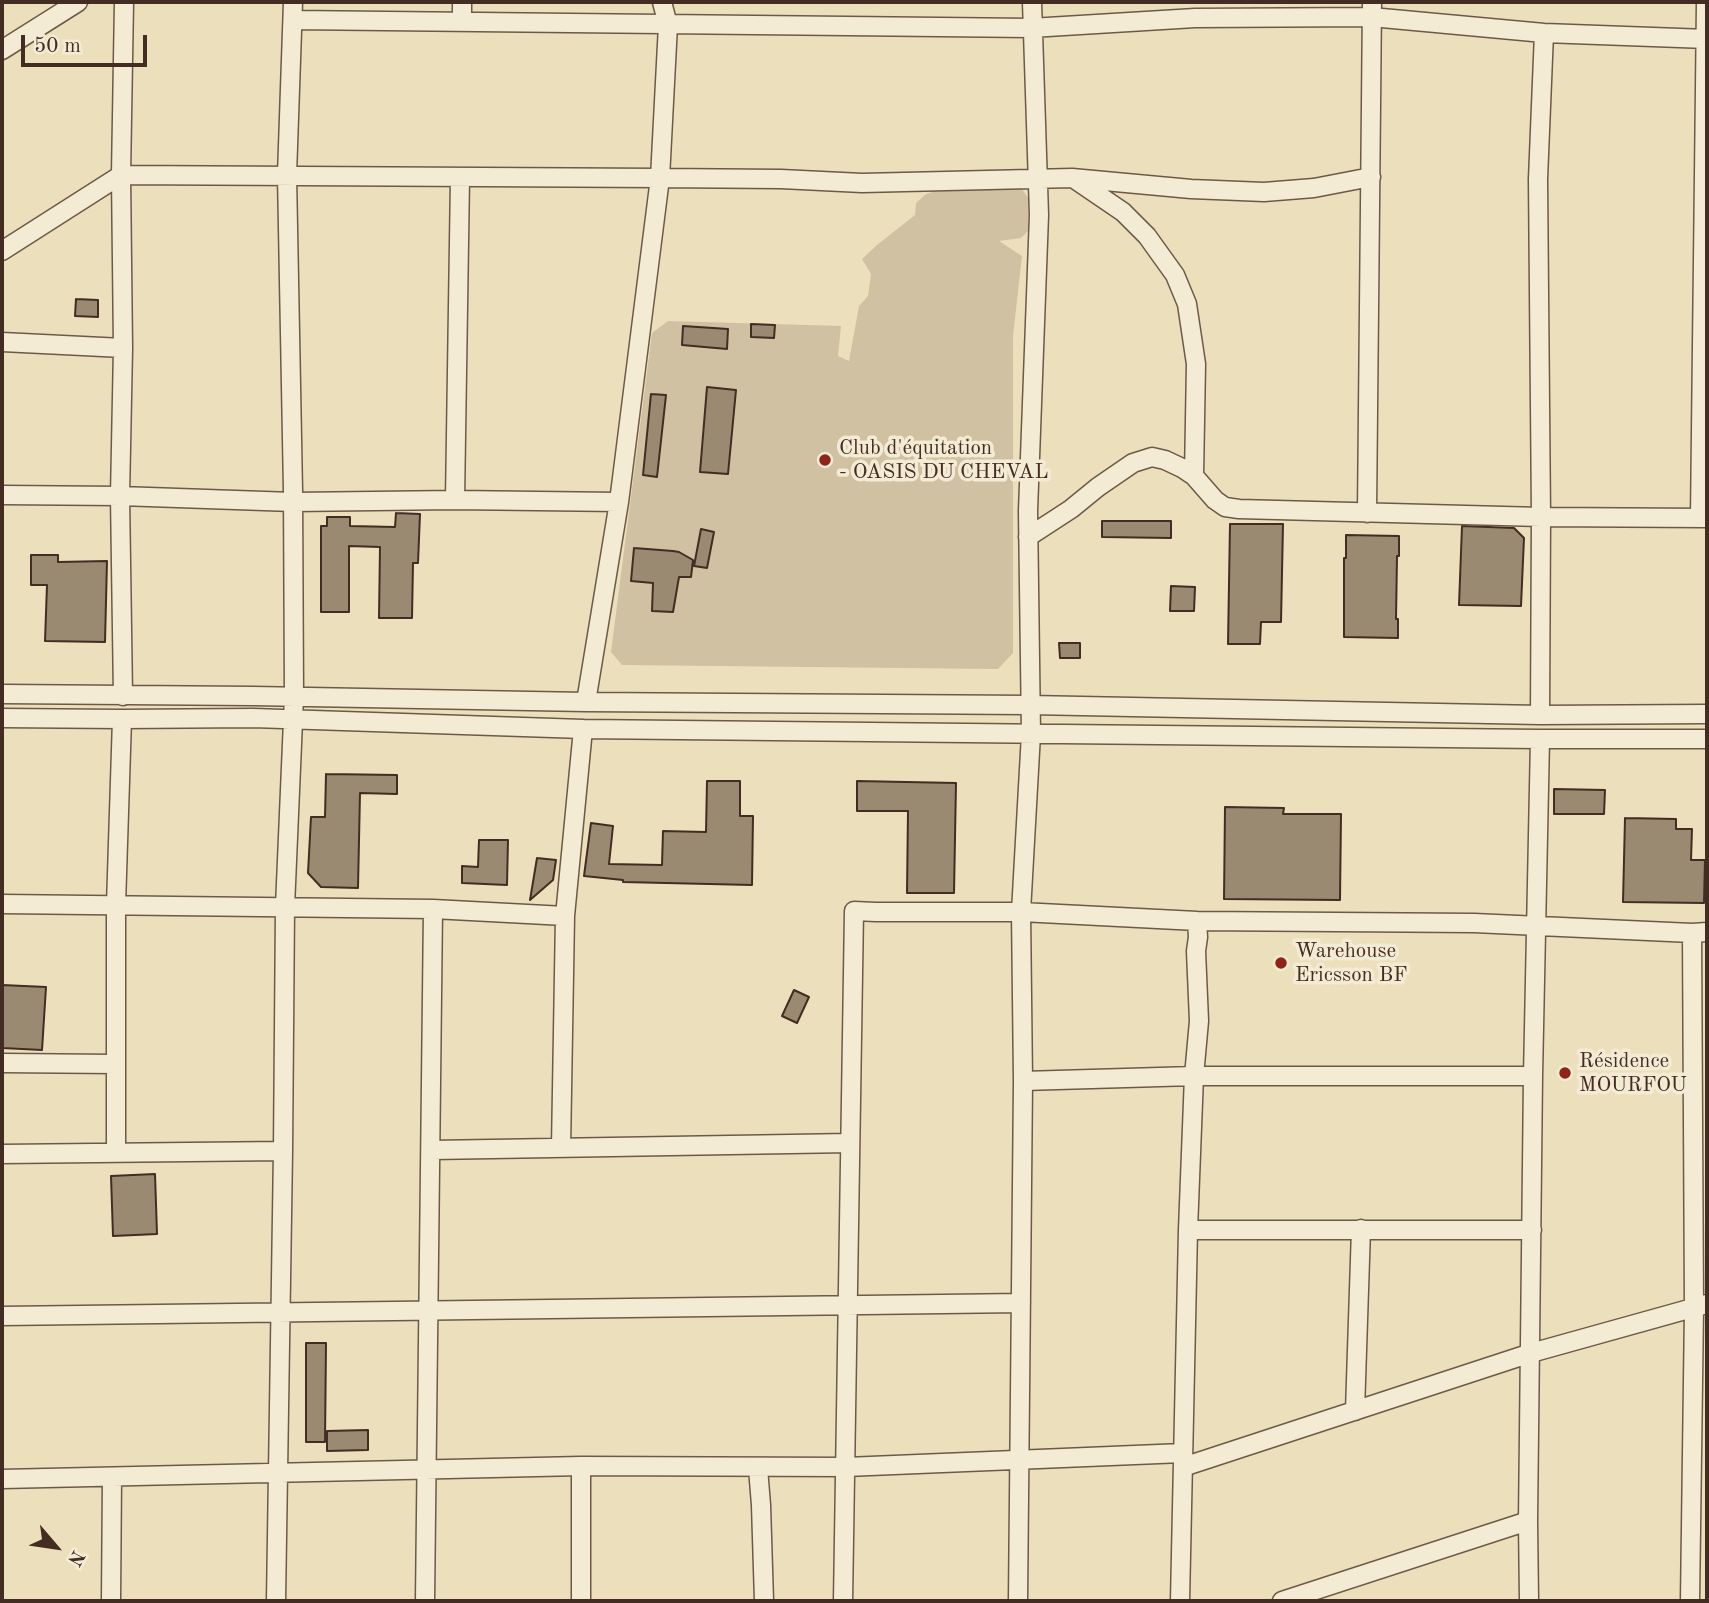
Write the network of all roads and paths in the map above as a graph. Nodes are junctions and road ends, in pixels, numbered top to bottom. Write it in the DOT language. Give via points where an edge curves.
graph roads {
  1 [pos="78,2"];
  2 [pos="124,2"];
  3 [pos="293,2"];
  4 [pos="462,2"];
  5 [pos="662,2"];
  6 [pos="1032,2"];
  7 [pos="1706,2"];
  8 [pos="1196,10"];
  9 [pos="1372,10"];
  10 [pos="293,20"];
  11 [pos="462,22"];
  12 [pos="668,24"];
  13 [pos="1031,28"];
  14 [pos="1545,33"];
  15 [pos="1706,39"];
  16 [pos="2,50"];
  17 [pos="121,175"];
  18 [pos="287,175"];
  19 [pos="1371,177"];
  20 [pos="460,178"];
  21 [pos="660,178"];
  22 [pos="1072,178"];
  23 [pos="1038,179"];
  24 [pos="2,251"];
  25 [pos="2,342"];
  26 [pos="123,348"];
  27 [pos="1194,475"];
  28 [pos="2,495"];
  29 [pos="120,496"];
  30 [pos="455,500"];
  31 [pos="293,502"];
  32 [pos="619,502"];
  33 [pos="1367,513"];
  34 [pos="1541,517"];
  35 [pos="1704,518"];
  36 [pos="1028,537"];
  37 [pos="2,694"];
  38 [pos="123,696"];
  39 [pos="294,697"];
  40 [pos="586,702"];
  41 [pos="1030,705"];
  42 [pos="1707,714"];
  43 [pos="1540,715"];
  44 [pos="2,718"];
  45 [pos="122,719"];
  46 [pos="293,719"];
  47 [pos="583,729"];
  48 [pos="1031,734"];
  49 [pos="1540,739"];
  50 [pos="1707,739"];
  51 [pos="2,904"];
  52 [pos="116,905"];
  53 [pos="285,907"];
  54 [pos="433,909"];
  55 [pos="1021,912"];
  56 [pos="565,916"];
  57 [pos="1197,921"];
  58 [pos="1535,926"];
  59 [pos="1700,933"];
  60 [pos="2,1063"];
  61 [pos="117,1064"];
  62 [pos="1194,1076"];
  63 [pos="1533,1076"];
  64 [pos="1023,1081"];
  65 [pos="850,1143"];
  66 [pos="561,1148"];
  67 [pos="432,1150"];
  68 [pos="283,1151"];
  69 [pos="116,1153"];
  70 [pos="2,1154"];
  71 [pos="1188,1230"];
  72 [pos="1361,1230"];
  73 [pos="1532,1230"];
  74 [pos="1021,1303"];
  75 [pos="848,1304"];
  76 [pos="1700,1306"];
  77 [pos="429,1310"];
  78 [pos="280,1312"];
  79 [pos="2,1316"];
  80 [pos="1531,1353"];
  81 [pos="1355,1410"];
  82 [pos="1700,1424"];
  83 [pos="1020,1458"];
  84 [pos="1183,1460"];
  85 [pos="581,1466"];
  86 [pos="846,1467"];
  87 [pos="758,1468"];
  88 [pos="427,1470"];
  89 [pos="278,1473"];
  90 [pos="112,1477"];
  91 [pos="2,1479"];
  92 [pos="1528,1521"];
  93 [pos="111,1601"];
  94 [pos="276,1601"];
  95 [pos="425,1601"];
  96 [pos="581,1601"];
  97 [pos="764,1601"];
  98 [pos="843,1601"];
  99 [pos="1018,1601"];
  100 [pos="1180,1601"];
  101 [pos="1282,1601"];
  102 [pos="1529,1601"];
  103 [pos="1690,1601"];
  1 -- 16 [label="street"];
  2 -- 17 [label="street"];
  3 -- 10 [label="street"];
  4 -- 11 [label="street"];
  5 -- 12 [label="street"];
  6 -- 13 [label="street"];
  7 -- 15 [label="street"];
  8 -- 9 [label="street"];
  8 -- 13 [label="street"];
  9 -- 14 [label="street"];
  9 -- 19 [label="street"];
  10 -- 11 [label="street"];
  10 -- 18 [label="street"];
  11 -- 12 [label="street"];
  12 -- 13 [label="street"];
  12 -- 21 [label="street"];
  13 -- 23 [label="street"];
  14 -- 15 [label="street"];
  14 -- 34 [label="street" via="1538,179"];
  15 -- 35 [label="street"];
  17 -- 18 [label="street"];
  17 -- 24 [label="street"];
  17 -- 26 [label="street"];
  18 -- 20 [label="street"];
  18 -- 31 [label="street"];
  19 -- 22 [label="street" via="1264,192"];
  19 -- 33 [label="street"];
  20 -- 21 [label="street"];
  20 -- 30 [label="street"];
  21 -- 23 [label="street" via="862,183"];
  21 -- 32 [label="street"];
  22 -- 23 [label="street"];
  22 -- 27 [label="street" via="1105,198 1147,236 1175,275 1187,303 1196,364"];
  23 -- 36 [label="street"];
  25 -- 26 [label="street"];
  26 -- 29 [label="street"];
  27 -- 33 [label="street" via="1225,507"];
  27 -- 36 [label="street" via="1152,457 1133,463"];
  28 -- 29 [label="street"];
  29 -- 31 [label="street"];
  29 -- 38 [label="street"];
  30 -- 31 [label="street"];
  30 -- 32 [label="street"];
  31 -- 39 [label="street"];
  32 -- 40 [label="street"];
  33 -- 34 [label="street"];
  34 -- 35 [label="street"];
  34 -- 43 [label="street"];
  36 -- 41 [label="street"];
  37 -- 38 [label="street"];
  38 -- 39 [label="street"];
  39 -- 40 [label="street"];
  39 -- 46 [label="street"];
  40 -- 41 [label="street"];
  41 -- 43 [label="street"];
  41 -- 48 [label="street"];
  42 -- 43 [label="street"];
  44 -- 45 [label="street"];
  45 -- 46 [label="street"];
  45 -- 52 [label="street"];
  46 -- 47 [label="street"];
  46 -- 53 [label="street"];
  47 -- 48 [label="street"];
  47 -- 56 [label="street"];
  48 -- 49 [label="street"];
  48 -- 55 [label="street"];
  49 -- 50 [label="street"];
  49 -- 58 [label="street"];
  51 -- 52 [label="street"];
  52 -- 53 [label="street"];
  52 -- 61 [label="street"];
  53 -- 54 [label="street"];
  53 -- 68 [label="street"];
  54 -- 56 [label="street"];
  54 -- 67 [label="street"];
  55 -- 57 [label="street"];
  55 -- 64 [label="street"];
  55 -- 65 [label="street" via="854,911"];
  56 -- 66 [label="street"];
  57 -- 58 [label="street"];
  57 -- 62 [label="street" via="1199,1021"];
  58 -- 59 [label="street"];
  58 -- 63 [label="street"];
  59 -- 76 [label="street"];
  60 -- 61 [label="street"];
  61 -- 69 [label="street"];
  62 -- 63 [label="street"];
  62 -- 64 [label="street"];
  62 -- 71 [label="street"];
  63 -- 73 [label="street"];
  64 -- 74 [label="street"];
  65 -- 66 [label="street"];
  65 -- 75 [label="street"];
  66 -- 67 [label="street"];
  67 -- 77 [label="street"];
  68 -- 69 [label="street"];
  68 -- 78 [label="street"];
  69 -- 70 [label="street"];
  71 -- 72 [label="street"];
  71 -- 84 [label="street"];
  72 -- 73 [label="street"];
  72 -- 81 [label="street"];
  73 -- 80 [label="street"];
  74 -- 75 [label="street"];
  74 -- 83 [label="street"];
  75 -- 77 [label="street"];
  75 -- 86 [label="street"];
  76 -- 80 [label="street"];
  76 -- 82 [label="street"];
  77 -- 78 [label="street"];
  77 -- 88 [label="street"];
  78 -- 79 [label="street"];
  78 -- 89 [label="street"];
  80 -- 81 [label="street"];
  80 -- 92 [label="street"];
  81 -- 84 [label="street"];
  82 -- 103 [label="street"];
  83 -- 84 [label="street"];
  83 -- 86 [label="street"];
  83 -- 99 [label="street"];
  84 -- 100 [label="street"];
  85 -- 87 [label="street"];
  85 -- 88 [label="street"];
  85 -- 96 [label="street"];
  86 -- 87 [label="street"];
  86 -- 98 [label="street"];
  87 -- 97 [label="street"];
  88 -- 89 [label="street"];
  88 -- 95 [label="street"];
  89 -- 90 [label="street"];
  89 -- 94 [label="street"];
  90 -- 91 [label="street"];
  90 -- 93 [label="street"];
  92 -- 101 [label="street"];
  92 -- 102 [label="street"];
}
